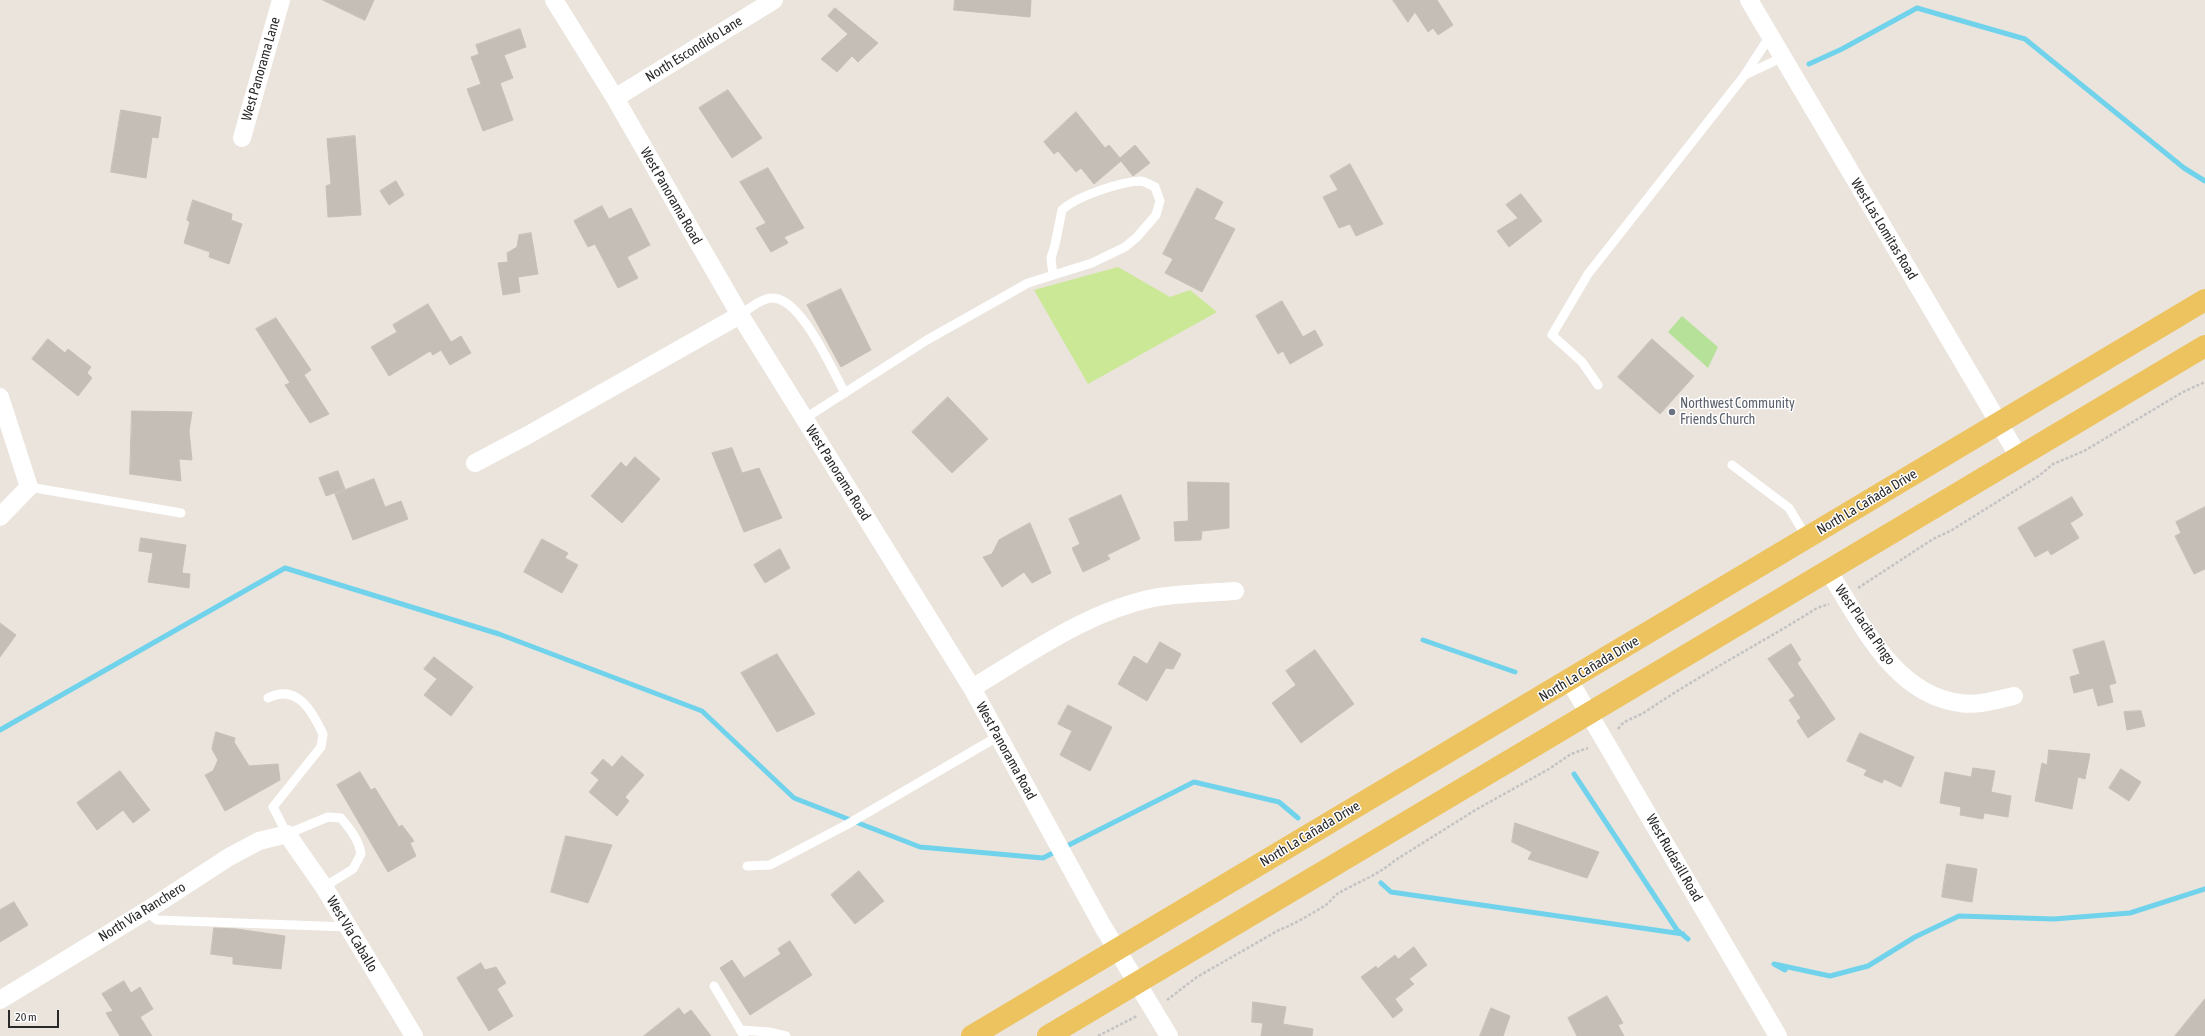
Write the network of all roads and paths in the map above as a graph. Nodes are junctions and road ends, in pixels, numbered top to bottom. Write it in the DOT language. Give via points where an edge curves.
graph roads {
  1 [pos="281,0"];
  2 [pos="554,0"];
  3 [pos="774,0"];
  4 [pos="1749,0"];
  5 [pos="1770,36"];
  6 [pos="1783,58"];
  7 [pos="1744,76"];
  8 [pos="615,98"];
  9 [pos="242,138"];
  10 [pos="1053,276"];
  11 [pos="2205,300"];
  12 [pos="740,315"];
  13 [pos="2203,351"];
  14 [pos="2205,382"];
  15 [pos="1598,386"];
  16 [pos="845,393"];
  17 [pos="0,397"];
  18 [pos="804,419"];
  19 [pos="1999,423"];
  20 [pos="2019,457"];
  21 [pos="475,463"];
  22 [pos="1732,465"];
  23 [pos="29,487"];
  24 [pos="181,513"];
  25 [pos="0,517"];
  26 [pos="1807,538"];
  27 [pos="1829,572"];
  28 [pos="1234,591"];
  29 [pos="1844,596"];
  30 [pos="1569,680"];
  31 [pos="972,688"];
  32 [pos="2014,696"];
  33 [pos="268,698"];
  34 [pos="1589,713"];
  35 [pos="998,737"];
  36 [pos="1604,739"];
  37 [pos="287,834"];
  38 [pos="747,866"];
  39 [pos="324,887"];
  40 [pos="146,911"];
  41 [pos="348,927"];
  42 [pos="1117,950"];
  43 [pos="1136,983"];
  44 [pos="714,986"];
  45 [pos="0,1000"];
  46 [pos="1153,1010"];
  47 [pos="742,1033"];
  48 [pos="414,1036"];
  49 [pos="786,1036"];
  50 [pos="972,1036"];
  51 [pos="1048,1036"];
  52 [pos="1098,1036"];
  53 [pos="1169,1036"];
  54 [pos="1778,1036"];
  1 -- 9 [label="street, West Panorama Lane"];
  2 -- 8 [label="street, West Panorama Road"];
  3 -- 8 [label="street, North Escondido Lane"];
  4 -- 5 [label="street, West Las Lomitas Road"];
  5 -- 6 [label="street, West Las Lomitas Road"];
  5 -- 7 [label="lane"];
  6 -- 7 [label="lane"];
  6 -- 19 [label="street, West Las Lomitas Road"];
  7 -- 15 [label="lane" via="1588,274 1552,335 1582,362"];
  8 -- 12 [label="street, West Panorama Road"];
  10 -- 10 [label="lane" via="1111,254 1137,237 1156,216 1160,201 1155,187 1142,181 1122,184 1077,200 1062,210 1051,258"];
  10 -- 16 [label="lane" via="1028,283 927,340"];
  11 -- 19 [label="main road, North La Cañada Drive"];
  12 -- 16 [label="lane" via="772,298 782,300 794,308 804,320"];
  12 -- 18 [label="street, West Panorama Road"];
  12 -- 21 [label="street"];
  13 -- 20 [label="main road"];
  14 -- 29 [label="path" via="2183,392 2084,451 2053,464 2040,475"];
  16 -- 18 [label="lane"];
  17 -- 23 [label="street"];
  18 -- 31 [label="street, West Panorama Road"];
  19 -- 20 [label="street, West Las Lomitas Road"];
  19 -- 26 [label="main road, North La Cañada Drive"];
  20 -- 27 [label="main road"];
  22 -- 26 [label="lane" via="1789,508"];
  23 -- 24 [label="lane"];
  23 -- 25 [label="street"];
  26 -- 30 [label="main road, North La Cañada Drive"];
  27 -- 29 [label="street, West Placita Pingo"];
  27 -- 34 [label="main road"];
  28 -- 31 [label="street" via="1153,598 1112,610 1066,631"];
  29 -- 32 [label="street, West Placita Pingo" via="1883,654 1906,680 1933,697 1960,703 1983,704"];
  29 -- 36 [label="path" via="1817,608 1714,669 1621,725 1616,732"];
  30 -- 34 [label="street, West Rudasill Road"];
  30 -- 42 [label="main road, North La Cañada Drive"];
  31 -- 35 [label="street, West Panorama Road"];
  33 -- 37 [label="lane" via="277,693 288,693 300,699 308,706 323,734 321,747 273,807"];
  34 -- 36 [label="street, West Rudasill Road"];
  34 -- 43 [label="main road"];
  35 -- 38 [label="lane" via="848,824 770,865"];
  35 -- 42 [label="street, West Panorama Road"];
  36 -- 46 [label="path" via="1571,754 1515,790 1477,809 1394,861 1386,869 1336,895 1327,904 1291,926 1279,930 1197,977"];
  36 -- 54 [label="street, West Rudasill Road"];
  37 -- 39 [label="street, West Via Caballo"];
  37 -- 39 [label="lane" via="328,817 341,818 349,828 361,854 353,869"];
  37 -- 40 [label="street, North Via Ranchero" via="259,841 229,857"];
  39 -- 41 [label="street, West Via Caballo"];
  40 -- 41 [label="lane" via="158,920"];
  40 -- 45 [label="street, North Via Ranchero"];
  41 -- 48 [label="street, West Via Caballo"];
  42 -- 43 [label="street, West Panorama Road"];
  42 -- 50 [label="main road, North La Cañada Drive"];
  43 -- 46 [label="street, West Panorama Road"];
  43 -- 51 [label="main road"];
  44 -- 47 [label="lane"];
  46 -- 52 [label="path"];
  46 -- 53 [label="street, West Panorama Road"];
  47 -- 49 [label="lane" via="768,1032"];
}
